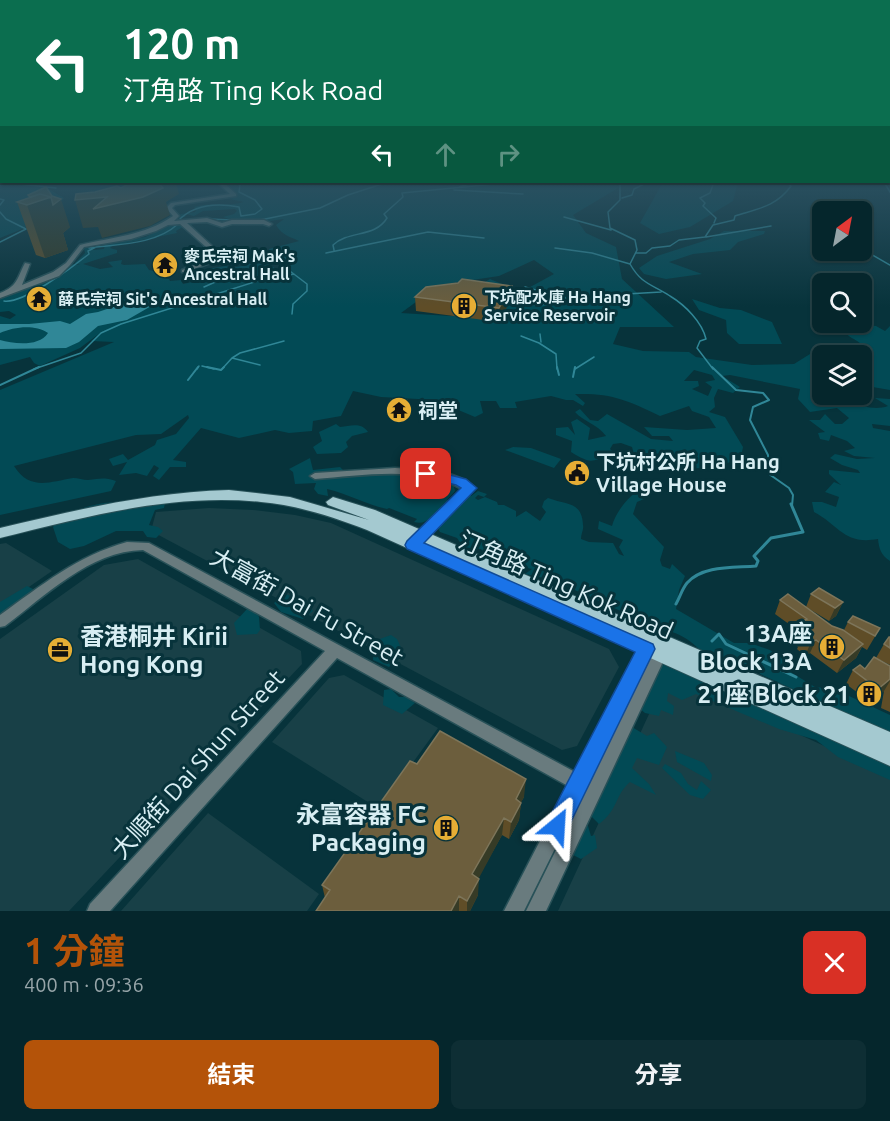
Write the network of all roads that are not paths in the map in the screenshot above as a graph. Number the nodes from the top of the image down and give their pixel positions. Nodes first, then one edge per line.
1 (187, 222) edge
2 (212, 222) edge
3 (166, 223) joint
4 (183, 223) junction
5 (269, 224) dead end
6 (191, 231) junction
7 (211, 238) dead end
8 (27, 264) dead end
9 (184, 271) dead end
10 (9, 293) junction
11 (0, 296) edge
12 (315, 476) dead end
13 (0, 525) edge
14 (0, 533) edge
15 (417, 541) junction
16 (0, 622) edge
17 (655, 646) junction
18 (335, 650) junction
19 (890, 742) edge
20 (890, 756) edge
21 (586, 787) junction
22 (97, 911) edge
23 (514, 911) edge
24 (536, 911) edge

1 - 4 street
2 - 5 street
3 - 4 street
3 - 10 street
4 - 6 street
6 - 7 street
6 - 9 street
8 - 10 street
10 - 11 street
12 - 15 street
13 - 15 main road, 汀角路 Ting Kok Road
14 - 15 main road, 汀角路 Ting Kok Road
15 - 17 main road, 汀角路 Ting Kok Road
16 - 18 street, 大富街 Dai Fu Street
17 - 19 main road, 汀角路 Ting Kok Road
17 - 20 main road, 汀角路 Ting Kok Road
17 - 21 street
18 - 21 street, 大富街 Dai Fu Street
18 - 22 street, 大順街 Dai Shun Street
21 - 23 street
21 - 24 street

